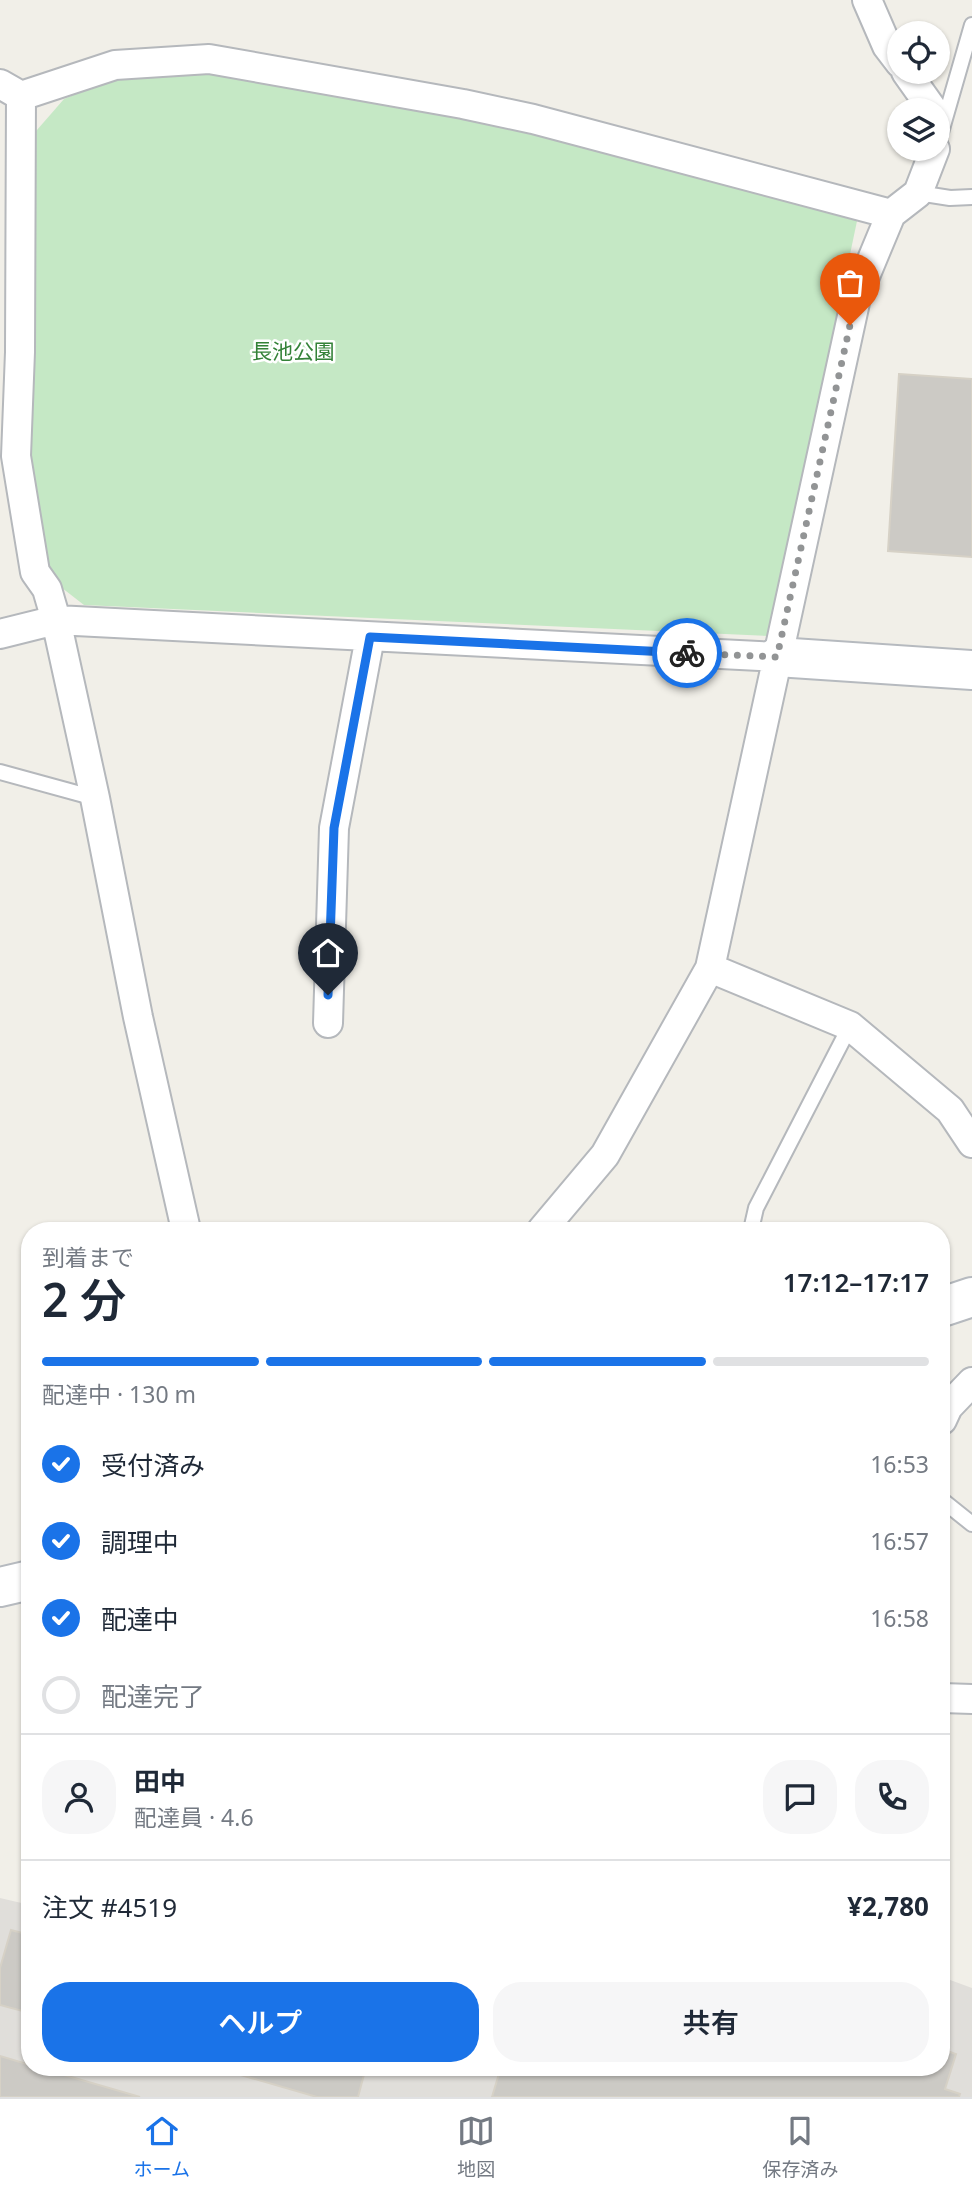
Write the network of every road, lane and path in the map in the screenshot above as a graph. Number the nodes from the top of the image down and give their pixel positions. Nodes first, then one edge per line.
1 (867, 0) edge
2 (972, 25) edge
3 (887, 46) edge
4 (11, 90) edge
5 (948, 98) edge
6 (928, 161) edge
7 (918, 193) junction
8 (972, 197) edge
9 (891, 214) junction
10 (56, 620) junction
11 (0, 634) edge
12 (370, 637) junction
13 (777, 657) junction
14 (972, 670) edge
15 (0, 772) edge
16 (95, 798) junction
17 (709, 968) junction
18 (328, 1023) dead end
19 (850, 1026) junction
20 (972, 1143) edge
21 (184, 1222) edge
22 (549, 1222) edge
23 (753, 1222) edge
24 (972, 1297) edge
25 (950, 1304) edge
26 (972, 1382) edge
27 (950, 1405) edge
28 (950, 1506) edge
29 (972, 1524) edge
30 (21, 1582) edge
31 (0, 1587) edge
32 (950, 1698) edge
33 (972, 1699) edge

1 - 3 street
2 - 5 lane
4 - 9 street
4 - 10 street
6 - 7 street
7 - 8 lane
7 - 9 street
9 - 13 street
10 - 11 street
10 - 12 street
10 - 16 street
12 - 13 street
12 - 18 street
13 - 14 street
13 - 17 street
15 - 16 lane
16 - 21 street
17 - 19 street
17 - 22 street
19 - 20 street
19 - 23 lane
24 - 25 street
26 - 27 street
28 - 29 lane
30 - 31 street
32 - 33 street

